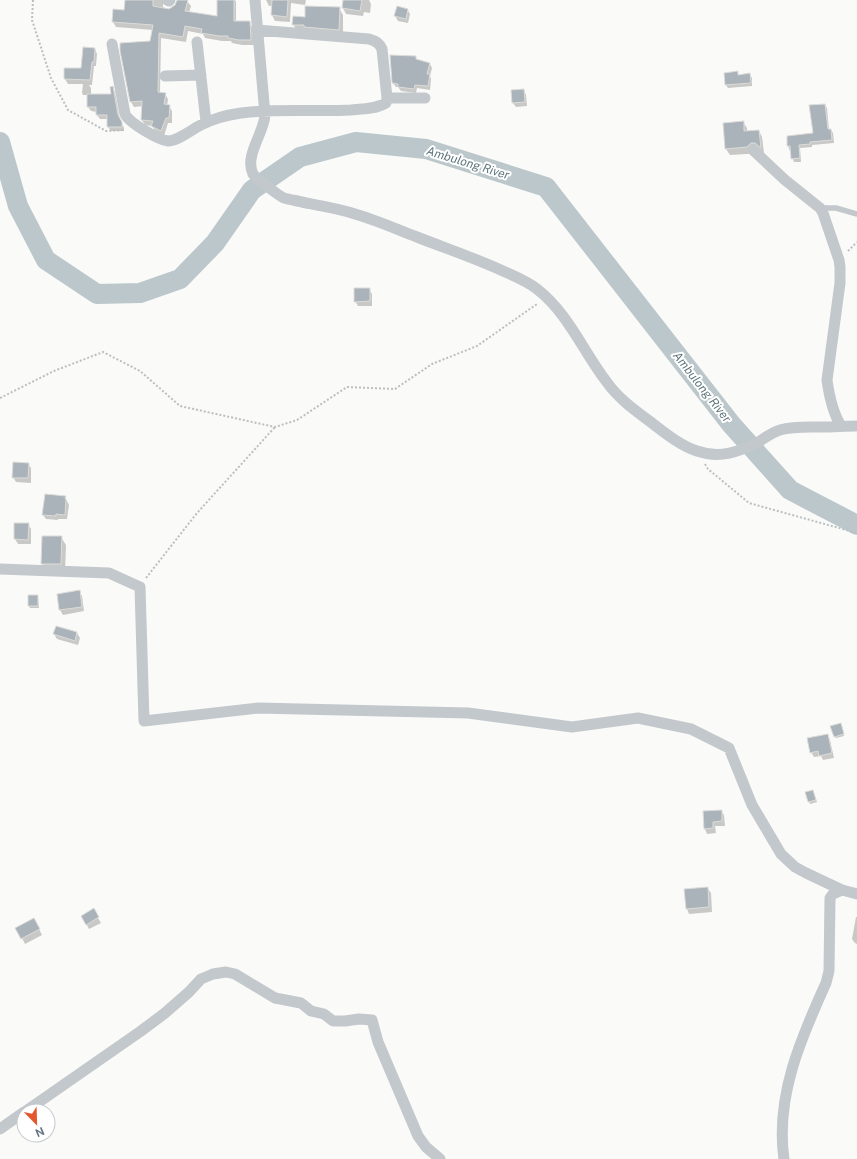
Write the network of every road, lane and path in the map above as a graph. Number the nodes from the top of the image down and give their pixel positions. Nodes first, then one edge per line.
1 (33, 0) edge
2 (167, 0) edge
3 (170, 0) edge
4 (255, 0) edge
5 (257, 30) junction
6 (197, 42) dead end
7 (112, 44) dead end
8 (201, 75) junction
9 (165, 76) dead end
10 (387, 98) junction
11 (425, 98) dead end
12 (265, 110) junction
13 (206, 122) junction
14 (143, 129) junction
15 (753, 150) dead end
16 (820, 208) junction
17 (857, 214) edge
18 (546, 297) junction
19 (0, 398) edge
20 (841, 426) junction
21 (857, 426) edge
22 (275, 427) junction
23 (695, 450) junction
24 (857, 533) edge
25 (0, 569) edge
26 (140, 587) junction
27 (842, 890) junction
28 (857, 894) edge
29 (38, 1103) edge
30 (16, 1118) edge
31 (0, 1129) edge
32 (440, 1159) edge
33 (784, 1159) edge

1 - 14 path
2 - 3 street
4 - 5 street
5 - 10 street
5 - 12 street
6 - 8 street
7 - 14 street
8 - 9 street
8 - 13 street
10 - 11 street
10 - 12 street
12 - 13 street
12 - 18 street
13 - 14 street
15 - 16 street
16 - 17 lane
16 - 20 street
18 - 22 path
18 - 23 street
19 - 22 path
20 - 21 street
20 - 23 street
22 - 26 path
23 - 24 path
25 - 26 street
26 - 27 street
27 - 28 street
27 - 33 street
29 - 32 street
30 - 31 street

